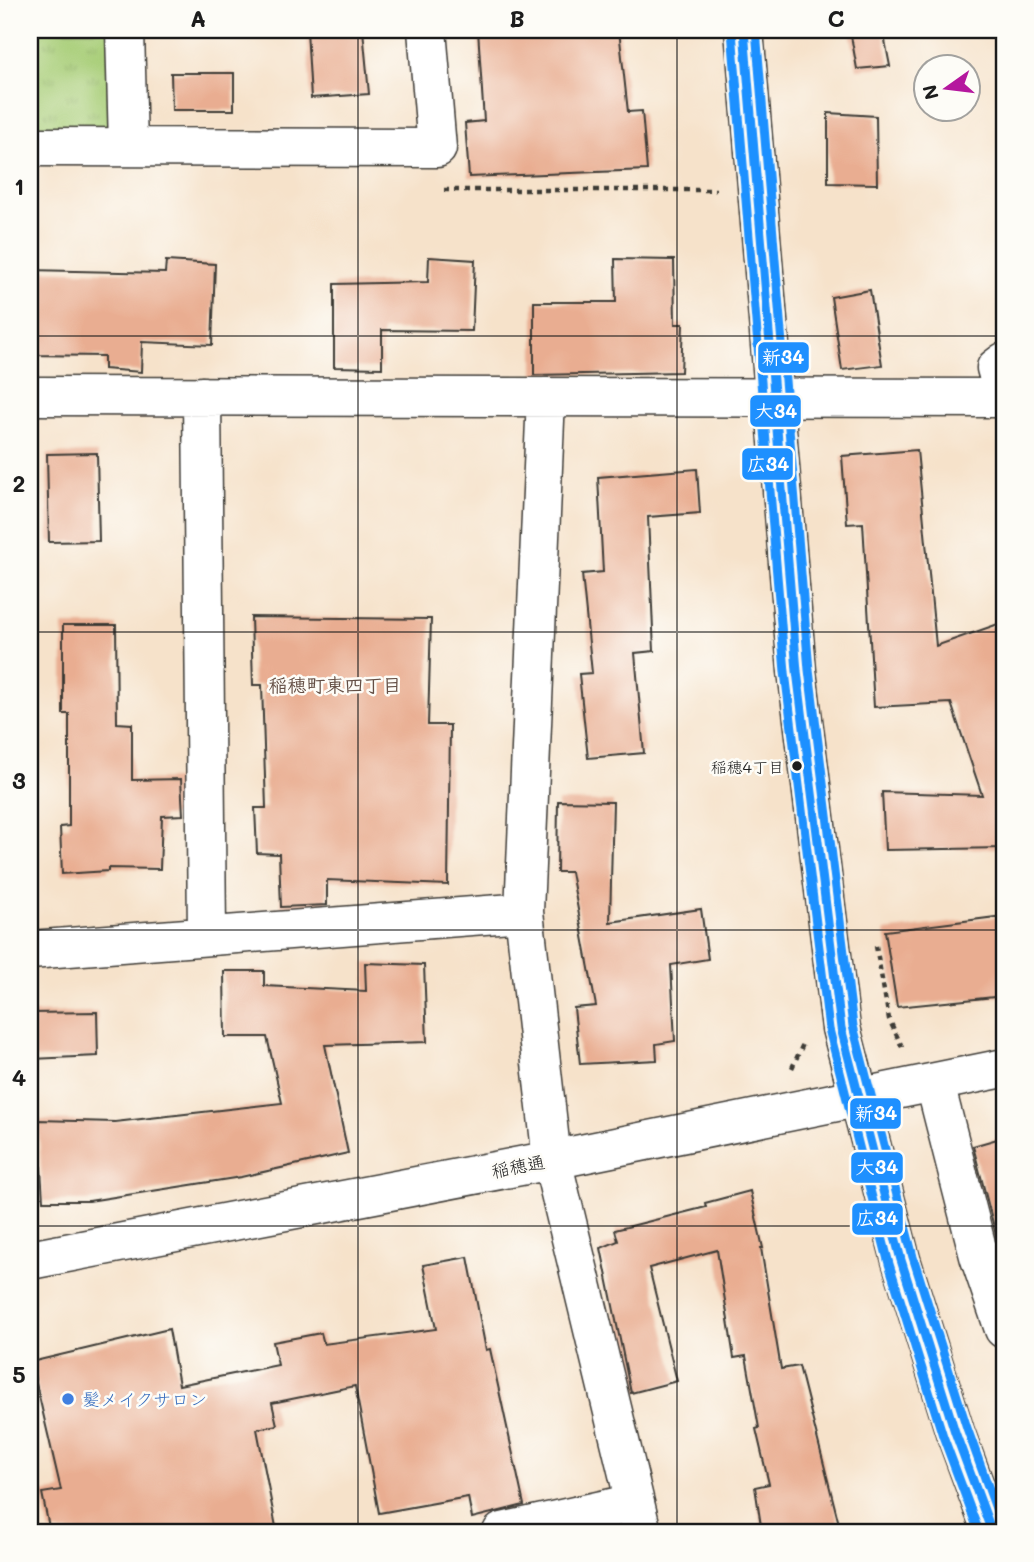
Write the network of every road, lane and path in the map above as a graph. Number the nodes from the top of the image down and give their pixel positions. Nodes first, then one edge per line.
1 (125, 30) edge
2 (427, 30) edge
3 (744, 30) edge
4 (30, 147) edge
5 (128, 147) junction
6 (1004, 362) edge
7 (30, 396) edge
8 (202, 396) junction
9 (546, 397) junction
10 (774, 398) junction
11 (1004, 398) edge
12 (524, 912) junction
13 (207, 935) junction
14 (30, 950) edge
15 (1004, 1068) edge
16 (935, 1084) junction
17 (857, 1097) junction
18 (552, 1160) junction
19 (30, 1260) edge
20 (1004, 1328) edge
21 (638, 1518) edge
22 (502, 1532) edge
23 (992, 1532) edge

1 - 5 street
2 - 5 street
3 - 10 street
4 - 5 street
6 - 11 street
7 - 8 street
8 - 9 street
8 - 13 street
9 - 10 street
9 - 12 street
10 - 11 street
10 - 17 street
12 - 13 street
12 - 18 street
13 - 14 street
15 - 16 street, 稲穂通
16 - 17 street, 稲穂通
16 - 20 street
17 - 18 street, 稲穂通
17 - 23 street
18 - 19 street, 稲穂通
18 - 21 street
21 - 22 street

